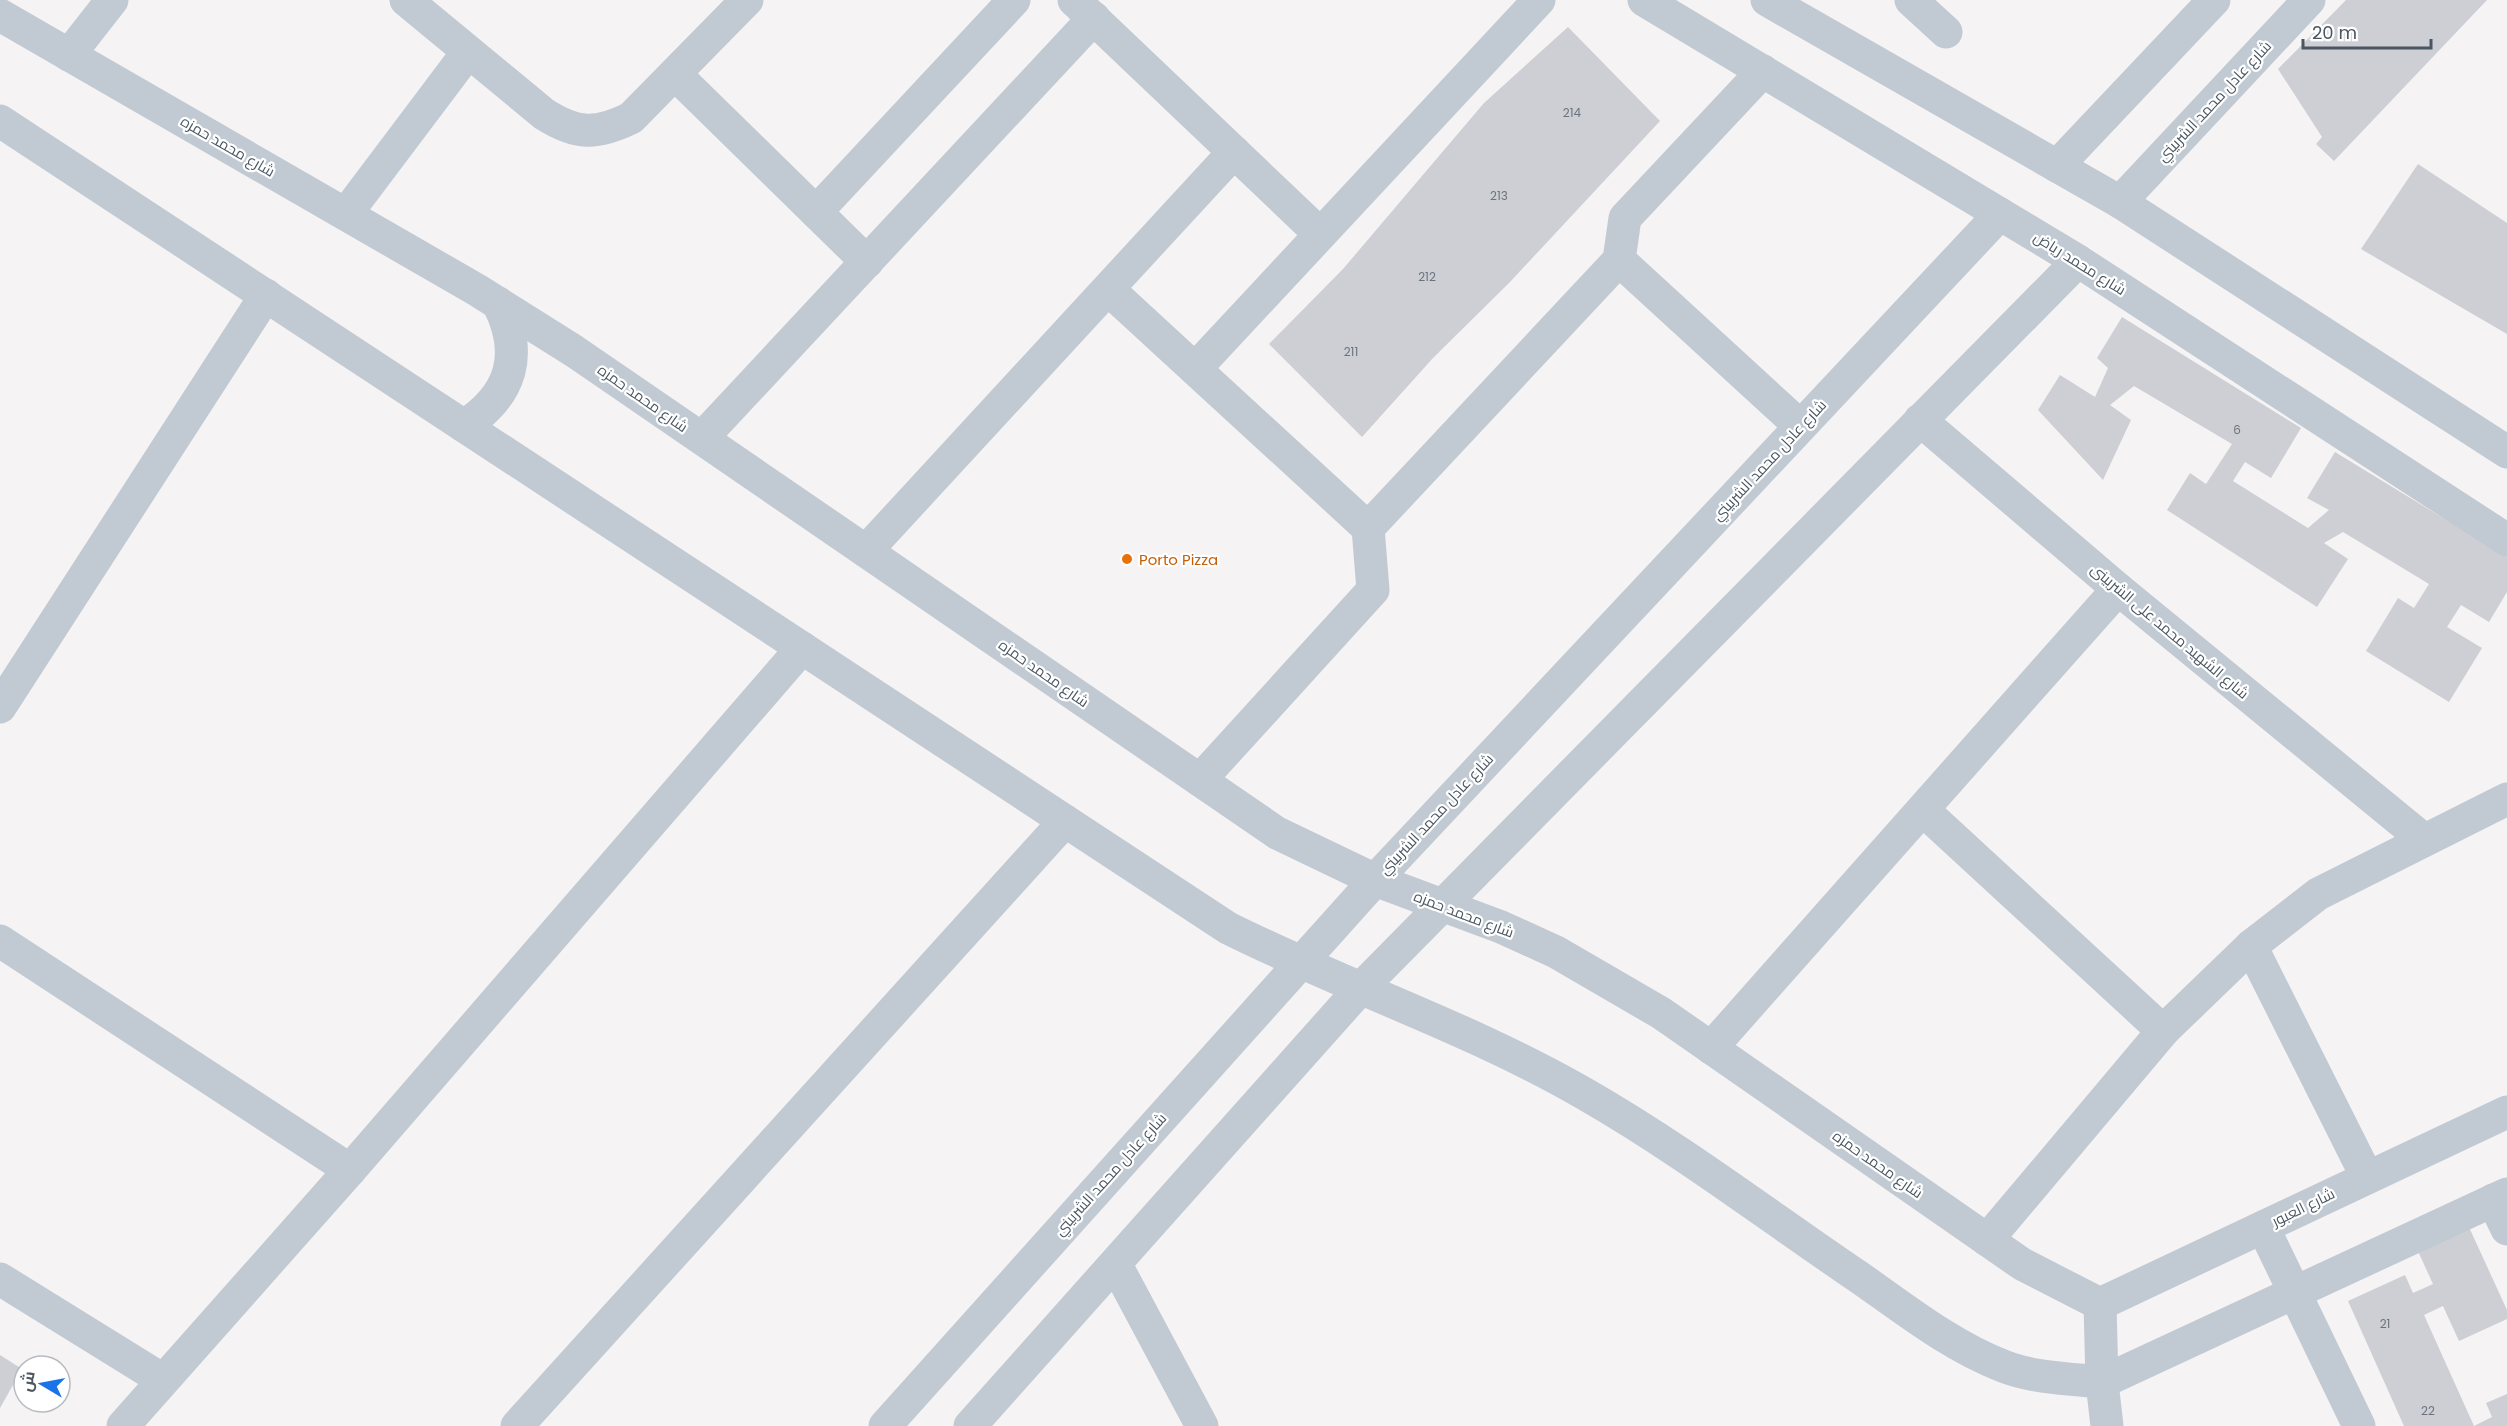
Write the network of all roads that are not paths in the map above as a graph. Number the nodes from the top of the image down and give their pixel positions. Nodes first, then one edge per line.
1 (112, 0) edge
2 (406, 0) edge
3 (747, 0) edge
4 (1014, 0) edge
5 (1539, 0) edge
6 (1644, 0) edge
7 (1767, 0) edge
8 (1911, 0) edge
9 (2309, 0) edge
10 (2210, 1) edge
11 (1084, 9) edge
12 (0, 15) edge
13 (1947, 32) dead end
14 (468, 52) junction
15 (69, 55) junction
16 (1763, 72) junction
17 (675, 74) junction
18 (3, 129) edge
19 (1234, 152) junction
20 (2057, 166) junction
21 (2120, 202) junction
22 (816, 212) junction
23 (346, 214) junction
24 (2000, 214) junction
25 (1320, 234) junction
26 (1619, 260) junction
27 (2078, 261) junction
28 (867, 262) junction
29 (1109, 290) junction
30 (266, 295) junction
31 (498, 303) junction
32 (1195, 369) junction
33 (1920, 420) junction
34 (464, 426) junction
35 (1800, 426) junction
36 (702, 438) junction
37 (2507, 452) edge
38 (1368, 528) junction
39 (2507, 540) edge
40 (866, 551) junction
41 (2118, 589) junction
42 (802, 648) junction
43 (0, 707) edge
44 (1200, 780) junction
45 (2507, 799) edge
46 (1923, 810) junction
47 (1065, 820) junction
48 (2423, 839) junction
49 (1375, 880) junction
50 (1444, 905) junction
51 (0, 941) edge
52 (2251, 946) junction
53 (1299, 963) junction
54 (1359, 990) junction
55 (2163, 1031) junction
56 (1711, 1048) junction
57 (2507, 1112) edge
58 (350, 1170) junction
59 (2367, 1177) junction
60 (2502, 1208) edge
61 (2263, 1227) junction
62 (1987, 1240) junction
63 (1116, 1265) junction
64 (0, 1279) edge
65 (2295, 1293) junction
66 (2100, 1304) junction
67 (163, 1380) junction
68 (2102, 1382) junction
69 (123, 1426) edge
70 (517, 1426) edge
71 (885, 1426) edge
72 (970, 1426) edge
73 (1202, 1426) edge
74 (2107, 1426) edge
75 (2359, 1426) edge

1 - 15 street
2 - 14 street
3 - 17 street
4 - 22 street
5 - 25 street
6 - 16 street, شارع محمد رياض
7 - 20 street
8 - 13 street
9 - 21 street, شارع عادل محمد الشربيني
10 - 20 street
11 - 19 street
11 - 28 street
12 - 15 street, شارع محمد حمزه
14 - 17 street
14 - 23 street
15 - 23 street, شارع محمد حمزه
16 - 24 street, شارع محمد رياض
16 - 26 street
17 - 22 street
18 - 30 street
19 - 25 street
19 - 29 street
20 - 21 street
21 - 37 street
22 - 28 street
23 - 31 street, شارع محمد حمزه
24 - 27 street, شارع محمد رياض
24 - 35 street, شارع عادل محمد الشربيني
25 - 32 street
26 - 35 street
26 - 38 street
27 - 33 street
27 - 39 street, شارع محمد رياض
28 - 36 street
29 - 32 street
29 - 40 street
30 - 34 street
30 - 43 street
31 - 34 street
31 - 36 street, شارع محمد حمزه
32 - 38 street
33 - 41 street, شارع الشهيد محمد على الشربينى
33 - 50 street
34 - 42 street
35 - 49 street, شارع عادل محمد الشربيني
36 - 40 street, شارع محمد حمزه
38 - 44 street
40 - 44 street, شارع محمد حمزه
41 - 46 street
41 - 48 street, شارع الشهيد محمد على الشربينى
42 - 47 street
42 - 58 street
44 - 49 street, شارع محمد حمزه
45 - 48 street
46 - 55 street
46 - 56 street
47 - 53 street
47 - 70 street
48 - 52 street
49 - 50 street, شارع محمد حمزه
49 - 53 street, شارع عادل محمد الشربيني
50 - 54 street
50 - 56 street, شارع محمد حمزه
51 - 58 street
52 - 55 street
52 - 59 street
53 - 54 street
53 - 71 street, شارع عادل محمد الشربيني
54 - 63 street
54 - 68 street
55 - 62 street
56 - 62 street, شارع محمد حمزه
57 - 59 street, شارع العبور
58 - 67 street
59 - 61 street, شارع العبور
60 - 65 street
61 - 65 street
61 - 66 street, شارع العبور
62 - 66 street, شارع محمد حمزه
63 - 72 street
63 - 73 street
64 - 67 street
65 - 68 street
65 - 75 street
66 - 68 street
67 - 69 street
68 - 74 street

